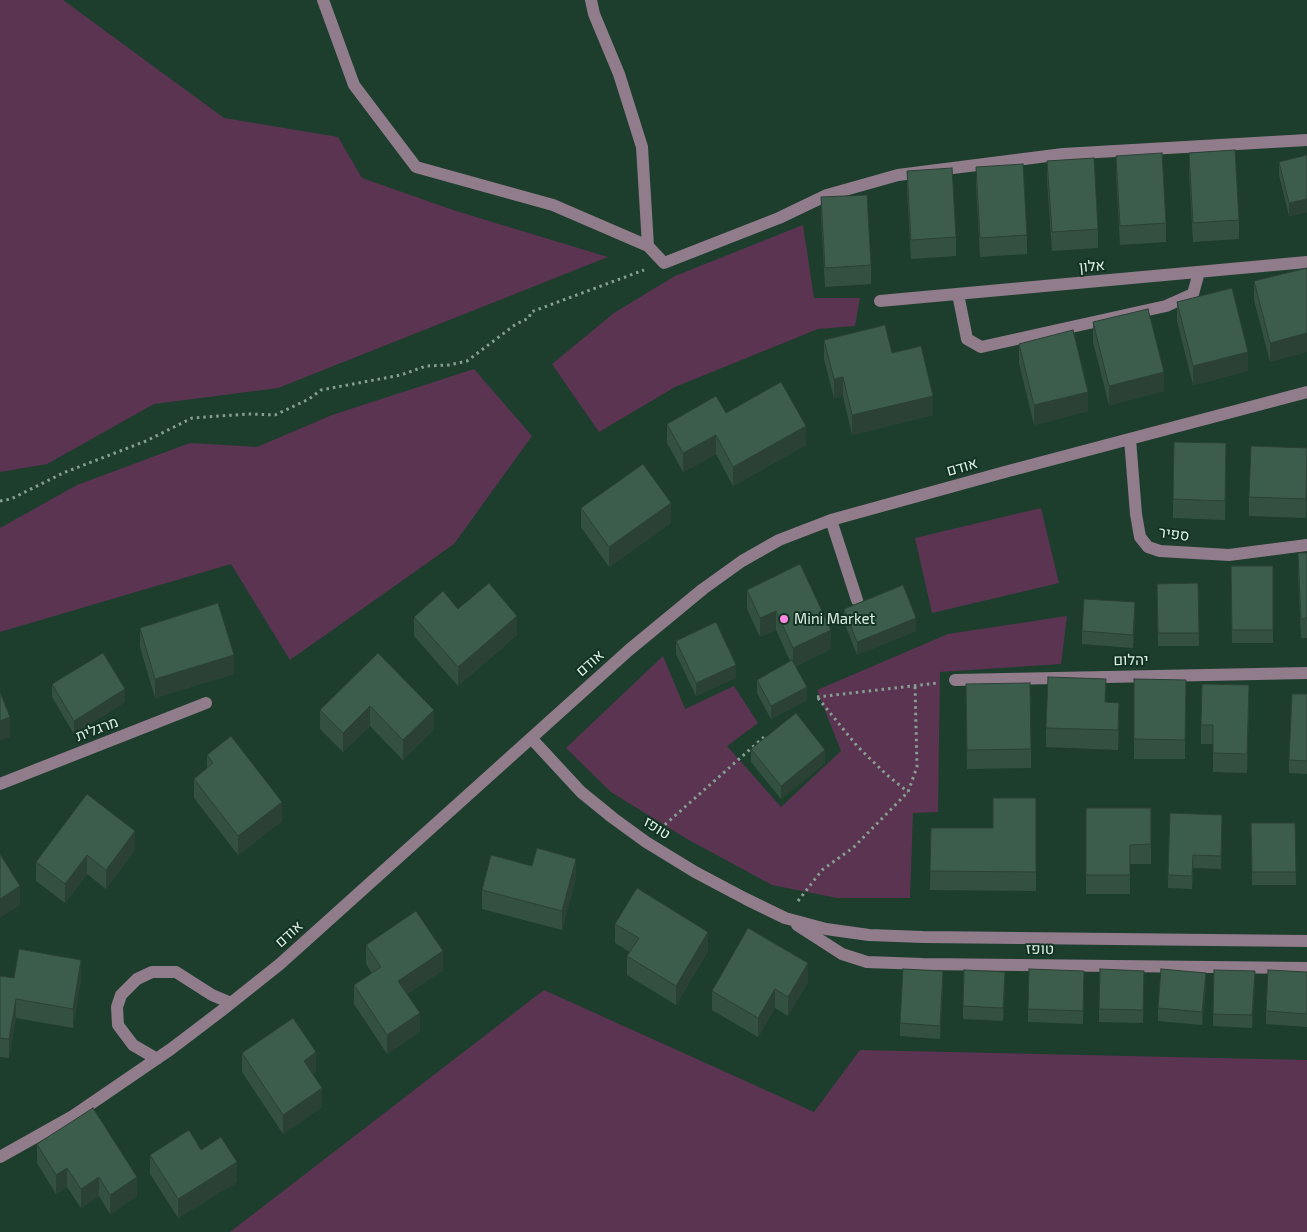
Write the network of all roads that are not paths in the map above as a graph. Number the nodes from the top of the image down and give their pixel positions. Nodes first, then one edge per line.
1 (324, 0) edge
2 (591, 0) edge
3 (1307, 140) edge
4 (648, 246) junction
5 (1307, 262) edge
6 (1199, 272) junction
7 (958, 294) junction
8 (880, 301) dead end
9 (1307, 392) edge
10 (1130, 439) junction
11 (832, 520) junction
12 (1307, 545) edge
13 (857, 600) dead end
14 (1307, 673) edge
15 (955, 680) road end
16 (206, 703) dead end
17 (531, 738) junction
18 (0, 784) edge
19 (785, 918) junction
20 (1307, 941) edge
21 (1307, 968) edge
22 (231, 1003) junction
23 (157, 1059) junction
24 (0, 1157) edge

1 - 4 street
2 - 4 street
3 - 4 street
5 - 6 street, אלון
6 - 7 street, אלון
6 - 7 street
7 - 8 street, אלון
9 - 10 street, אודם
10 - 11 street, אודם
10 - 12 street, ספיר
11 - 13 street
11 - 17 street, אודם
14 - 15 street, יהלום
16 - 18 street, מרגלית
17 - 19 street, טופז
17 - 22 street, אודם
19 - 20 street, טופז
19 - 21 street, טופז
22 - 23 street, אודם
22 - 23 street
23 - 24 street, אודם

